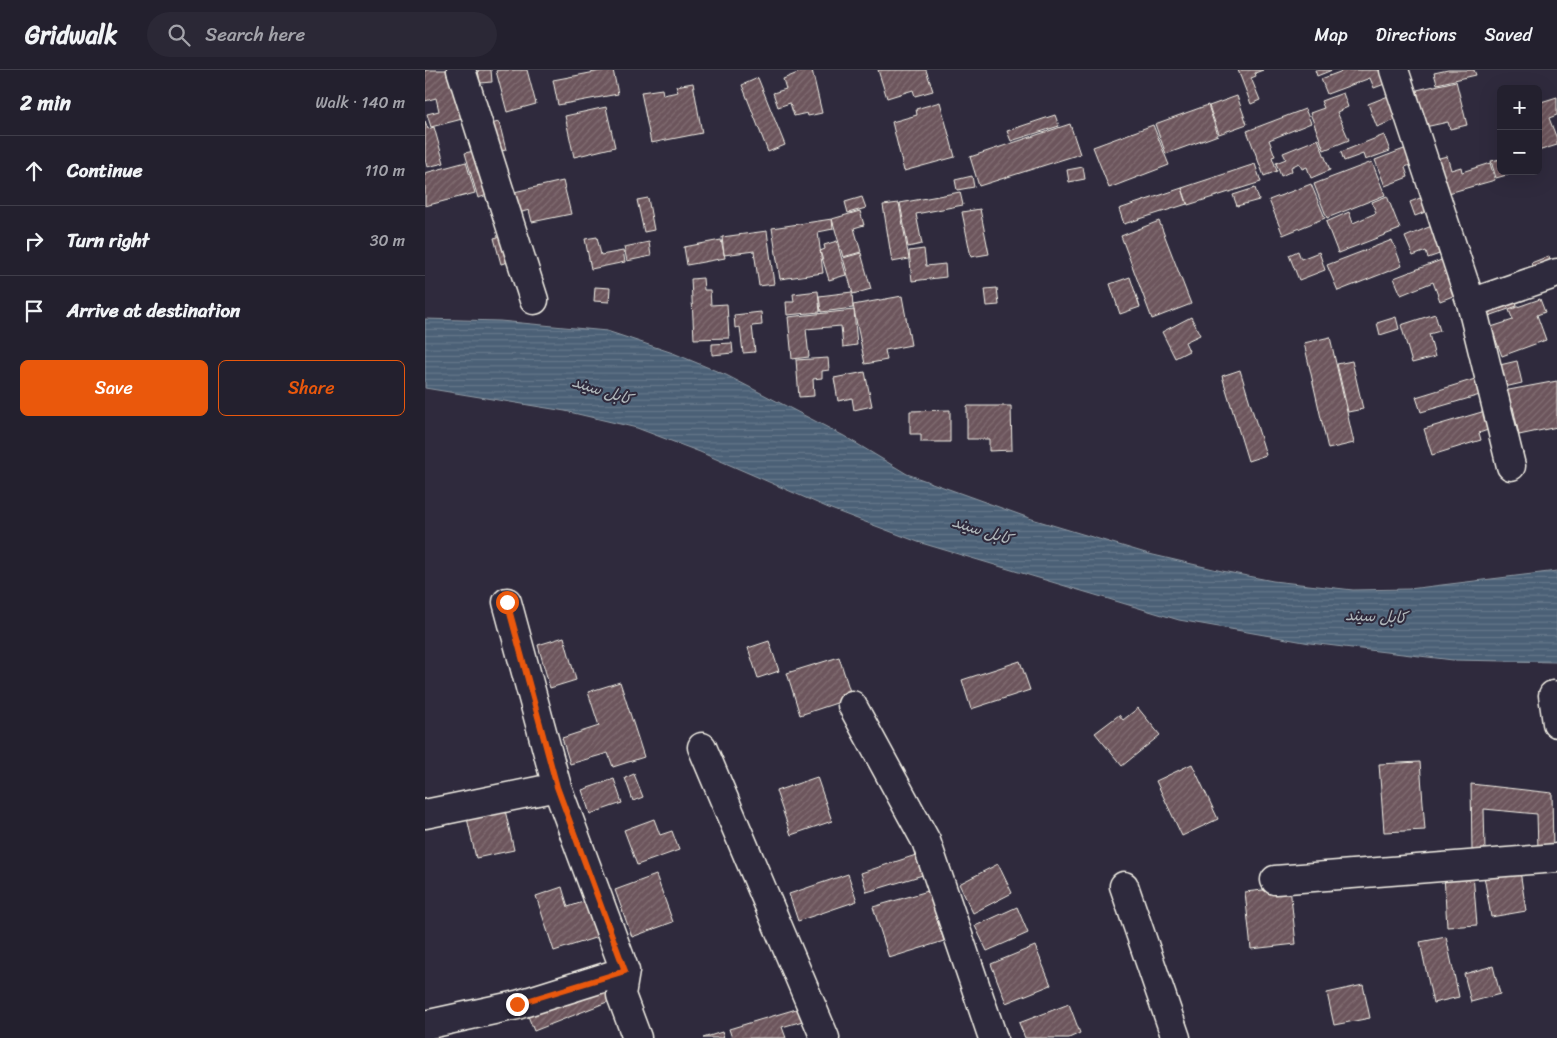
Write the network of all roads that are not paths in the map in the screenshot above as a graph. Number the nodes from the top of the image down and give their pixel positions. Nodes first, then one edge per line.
1 (461, 70) edge
2 (1394, 70) edge
3 (1557, 274) edge
4 (534, 300) dead end
5 (1471, 303) junction
6 (1511, 466) dead end
7 (507, 602) dead end
8 (1553, 695) dead end
9 (853, 705) dead end
10 (1557, 723) edge
11 (702, 747) dead end
12 (557, 787) junction
13 (425, 814) edge
14 (1557, 858) edge
15 (1275, 880) dead end
16 (1124, 886) dead end
17 (625, 971) junction
18 (425, 1025) edge
19 (637, 1038) edge
20 (825, 1038) edge
21 (993, 1038) edge
22 (1176, 1038) edge

1 - 4 street
2 - 5 street
3 - 5 street
5 - 6 street
7 - 12 street
8 - 10 street
9 - 21 street
11 - 20 street
12 - 13 street
12 - 17 street
14 - 15 street
16 - 22 street
17 - 18 street
17 - 19 street

